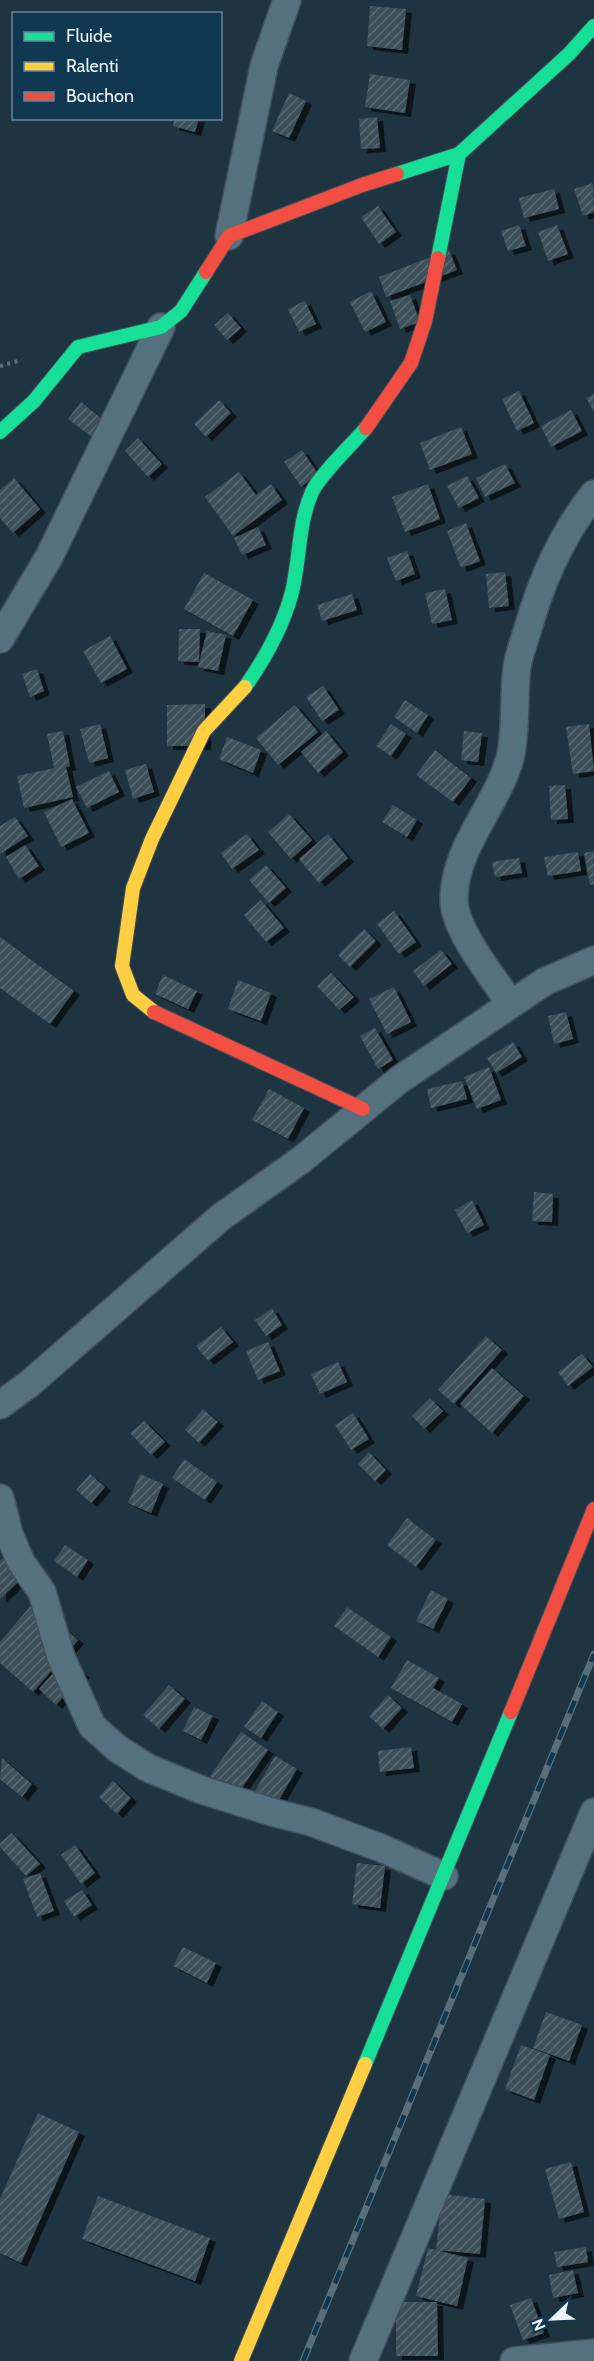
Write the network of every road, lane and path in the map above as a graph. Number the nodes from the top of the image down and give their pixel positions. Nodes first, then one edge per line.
1 (287, 0) edge
2 (594, 26) edge
3 (459, 154) junction
4 (229, 236) junction
5 (161, 327) junction
6 (0, 432) edge
7 (594, 494) edge
8 (0, 639) edge
9 (594, 960) edge
10 (511, 1004) junction
11 (363, 1109) junction
12 (0, 1405) edge
13 (0, 1416) edge
14 (0, 1428) edge
15 (0, 1498) edge
16 (594, 1509) edge
17 (8, 1543) edge
18 (594, 1812) edge
19 (444, 1876) junction
20 (594, 2353) edge
21 (241, 2361) edge
22 (363, 2361) edge
23 (514, 2361) edge

1 - 4 street
2 - 3 street
3 - 4 street
3 - 11 street
4 - 5 street
5 - 6 street
5 - 8 street
7 - 10 street
9 - 10 street
10 - 11 street
11 - 12 street
13 - 14 street
15 - 17 street
16 - 19 street
17 - 19 street
18 - 22 street
19 - 21 street
20 - 23 street

